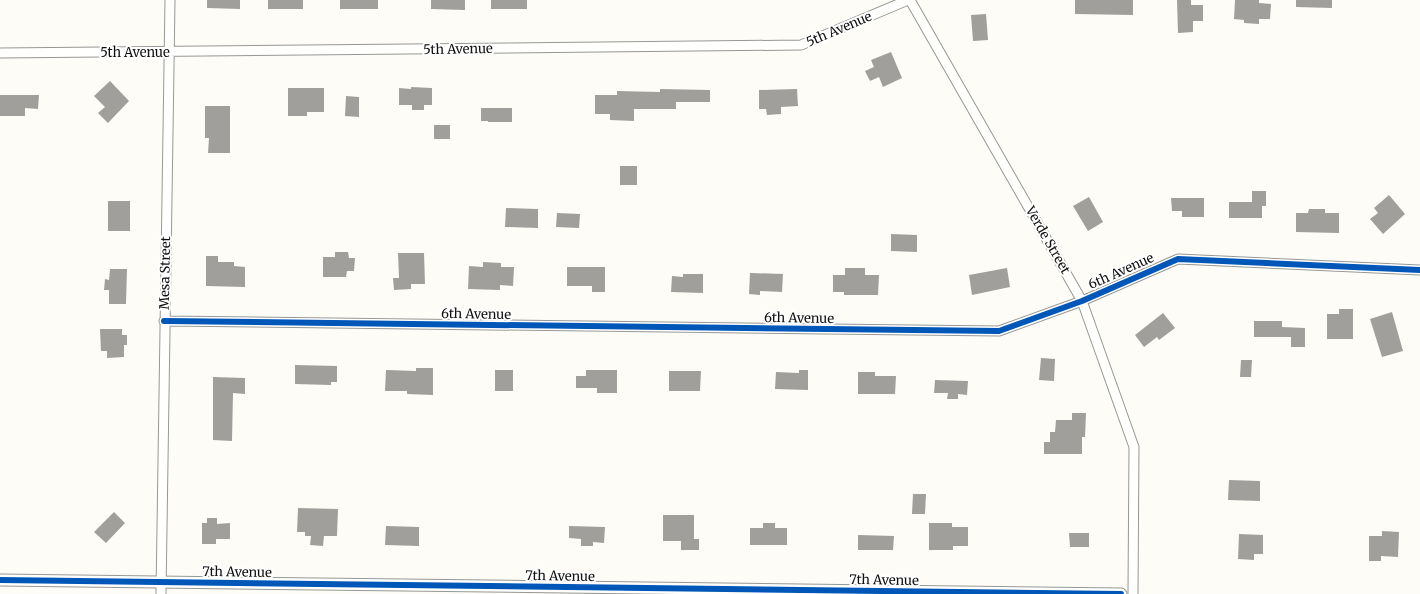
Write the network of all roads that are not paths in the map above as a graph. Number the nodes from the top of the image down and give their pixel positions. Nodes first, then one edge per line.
1 (170, 0) edge
2 (909, 0) edge
3 (169, 52) junction
4 (0, 53) edge
5 (1420, 270) edge
6 (1082, 301) junction
7 (164, 321) junction
8 (0, 580) edge
9 (161, 582) junction
10 (161, 594) edge
11 (1121, 594) edge
12 (1133, 594) edge

1 - 3 street, Mesa Street
2 - 3 street, 5th Avenue
2 - 6 street, Verde Street
3 - 4 street, 5th Avenue
3 - 7 street, Mesa Street
5 - 6 street, 6th Avenue
6 - 7 street, 6th Avenue
6 - 12 street, Verde Street
7 - 9 street, Mesa Street
8 - 9 street, 7th Avenue
9 - 10 street, Mesa Street
9 - 11 street, 7th Avenue

